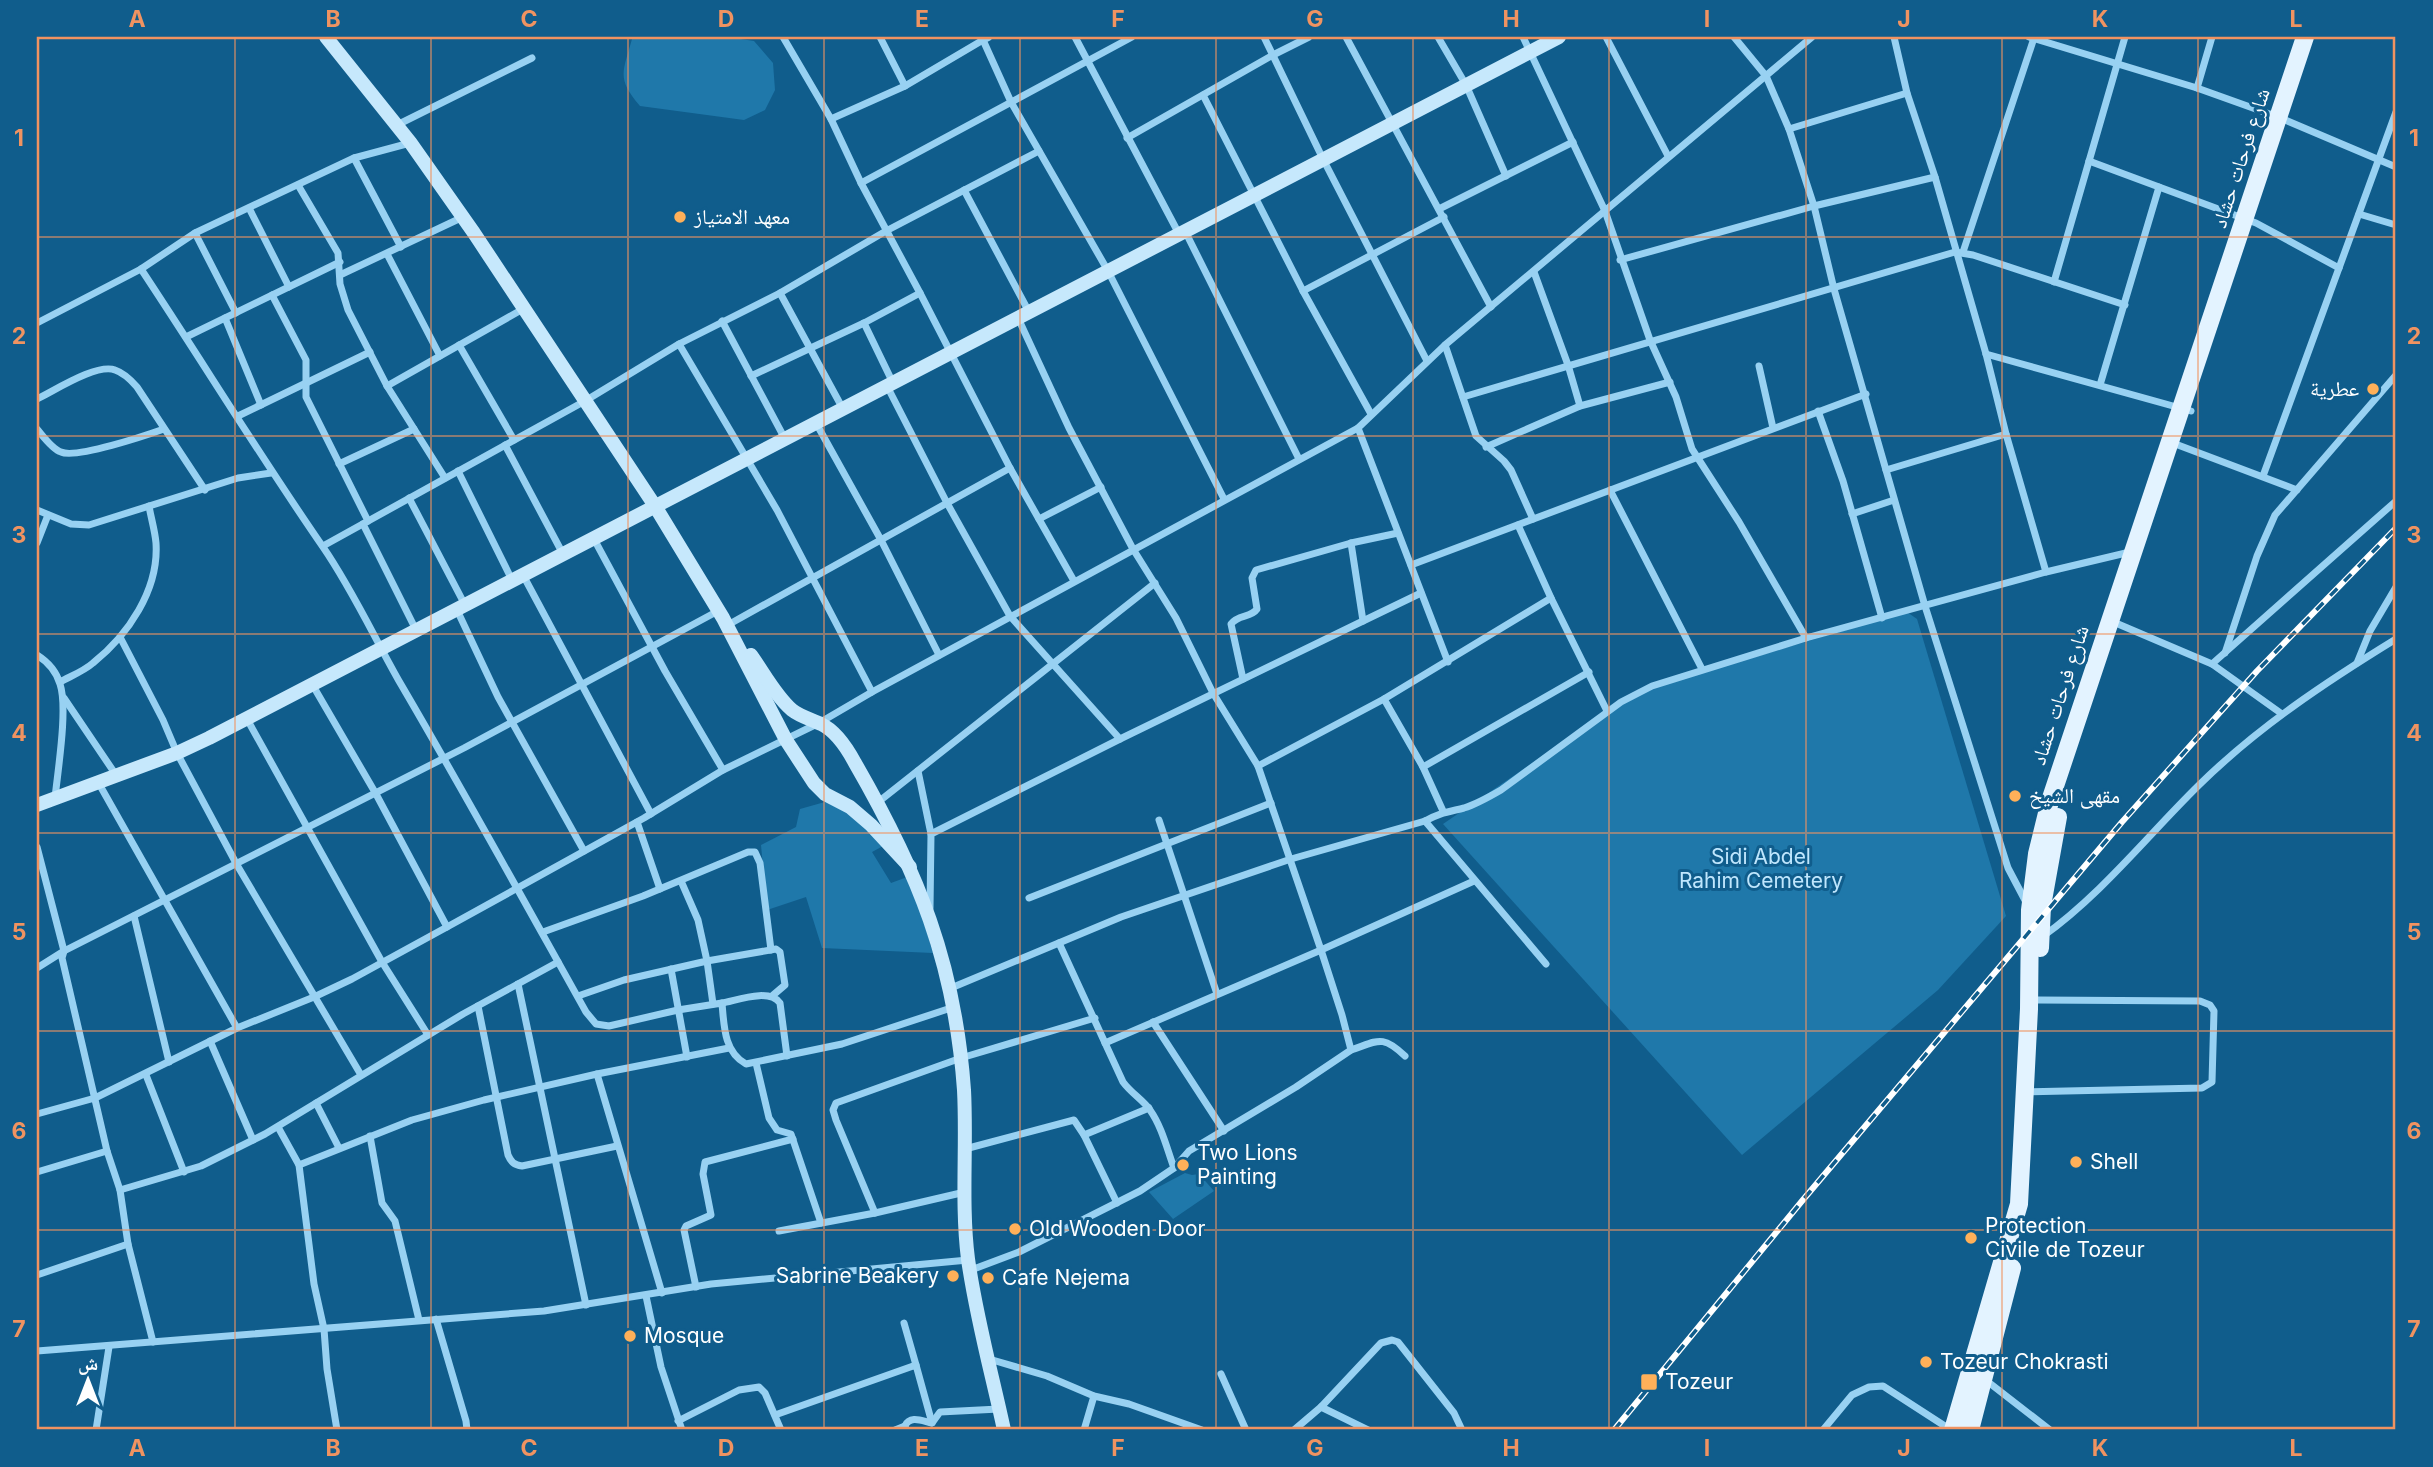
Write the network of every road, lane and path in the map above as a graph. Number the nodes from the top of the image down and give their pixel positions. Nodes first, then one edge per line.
1 (326, 37) edge
2 (783, 37) edge
3 (880, 37) edge
4 (1075, 37) edge
5 (1132, 37) edge
6 (1264, 37) edge
7 (1309, 37) edge
8 (1346, 37) edge
9 (1438, 37) edge
10 (1523, 37) edge
11 (1559, 37) edge
12 (1606, 37) edge
13 (1734, 37) edge
14 (1812, 37) edge
15 (1894, 37) edge
16 (2031, 37) edge
17 (2125, 37) edge
18 (2212, 37) edge
19 (2305, 37) edge
20 (2318, 37) edge
21 (985, 38) edge
22 (1530, 51) junction
23 (1273, 55) junction
24 (532, 58) dead end
25 (1088, 61) junction
26 (2117, 62) junction
27 (1766, 76) junction
28 (1466, 85) junction
29 (905, 86) junction
30 (2197, 88) junction
31 (1907, 93) junction
32 (1203, 95) junction
33 (1011, 102) junction
34 (2396, 112) edge
35 (831, 119) junction
36 (2283, 119) junction
37 (1394, 122) junction
38 (396, 125) junction
39 (1789, 129) junction
40 (1127, 138) junction
41 (410, 142) junction
42 (1573, 142) junction
43 (1039, 151) junction
44 (1668, 156) junction
45 (354, 158) junction
46 (1323, 159) junction
47 (2089, 160) junction
48 (2381, 160) junction
49 (2396, 167) edge
50 (1506, 176) junction
51 (1935, 177) junction
52 (861, 183) junction
53 (298, 185) junction
54 (2159, 187) junction
55 (964, 190) junction
56 (1254, 195) junction
57 (1814, 206) junction
58 (249, 208) junction
59 (1605, 211) junction
60 (1441, 213) junction
61 (2359, 214) junction
62 (463, 217) junction
63 (2251, 221) junction
64 (2396, 225) edge
65 (886, 231) junction
66 (1182, 232) junction
67 (195, 233) junction
68 (401, 247) junction
69 (1959, 252) junction
70 (387, 254) junction
71 (1371, 255) junction
72 (1620, 260) junction
73 (340, 262) junction
74 (2339, 268) junction
75 (141, 269) junction
76 (1108, 271) junction
77 (1534, 272) junction
78 (340, 275) junction
79 (2054, 282) junction
80 (289, 287) junction
81 (1834, 289) junction
82 (1303, 290) junction
83 (780, 293) junction
84 (920, 293) junction
85 (272, 295) junction
86 (2125, 305) junction
87 (1491, 307) junction
88 (523, 309) junction
89 (236, 313) junction
90 (1023, 315) junction
91 (225, 318) junction
92 (722, 321) junction
93 (37, 323) edge
94 (864, 323) junction
95 (186, 337) junction
96 (1650, 340) junction
97 (678, 344) junction
98 (459, 345) junction
99 (1445, 345) junction
100 (811, 348) junction
101 (370, 352) junction
102 (951, 352) junction
103 (1986, 354) junction
104 (440, 356) junction
105 (1427, 361) junction
106 (1568, 365) junction
107 (1759, 366) dead end
108 (2396, 375) edge
109 (751, 376) junction
110 (1670, 382) junction
111 (305, 383) junction
112 (890, 384) junction
113 (2100, 385) junction
114 (387, 386) junction
115 (1866, 394) junction
116 (1463, 397) junction
117 (37, 399) edge
118 (585, 401) junction
119 (261, 405) junction
120 (1580, 406) junction
121 (843, 409) junction
122 (2186, 409) junction
123 (1818, 411) junction
124 (1371, 414) junction
125 (238, 416) junction
126 (816, 422) junction
127 (1358, 428) junction
128 (1773, 428) junction
129 (37, 429) edge
130 (164, 429) junction
131 (414, 429) junction
132 (2006, 434) junction
133 (785, 439) junction
134 (514, 440) junction
135 (2175, 444) junction
136 (505, 445) junction
137 (1486, 447) junction
138 (1698, 457) junction
139 (1299, 458) junction
140 (746, 459) junction
141 (339, 464) junction
142 (1010, 468) junction
143 (1886, 470) junction
144 (458, 471) junction
145 (271, 473) junction
146 (2263, 476) junction
147 (445, 478) junction
148 (1101, 487) junction
149 (205, 490) junction
150 (1610, 490) junction
151 (2297, 490) junction
152 (409, 498) junction
153 (1224, 499) junction
154 (1894, 500) junction
155 (2396, 501) edge
156 (947, 503) junction
157 (149, 506) junction
158 (655, 506) junction
159 (37, 510) edge
160 (1852, 514) junction
161 (48, 515) junction
162 (1039, 519) junction
163 (1533, 519) junction
164 (366, 522) junction
165 (1518, 525) junction
166 (1398, 533) junction
167 (593, 538) junction
168 (881, 540) junction
169 (37, 543) edge
170 (1351, 543) junction
171 (323, 546) junction
172 (1133, 549) junction
173 (2136, 552) junction
174 (563, 554) junction
175 (1411, 565) junction
176 (2046, 572) junction
177 (518, 577) junction
178 (813, 578) junction
179 (1074, 581) junction
180 (1155, 583) junction
181 (2396, 587) edge
182 (1421, 593) junction
183 (1551, 598) junction
184 (1925, 606) junction
185 (461, 607) junction
186 (1010, 616) junction
187 (1882, 618) junction
188 (724, 620) junction
189 (1363, 621) junction
190 (2113, 622) junction
191 (416, 630) junction
192 (120, 637) junction
193 (1806, 638) junction
194 (2396, 639) edge
195 (381, 648) junction
196 (652, 648) junction
197 (2225, 653) junction
198 (37, 655) edge
199 (939, 655) junction
200 (1448, 662) junction
201 (1054, 663) junction
202 (2212, 664) junction
203 (2356, 664) junction
204 (1702, 669) junction
205 (1589, 672) junction
206 (1243, 679) junction
207 (60, 682) junction
208 (312, 684) junction
209 (583, 684) junction
210 (872, 692) junction
211 (1213, 694) junction
212 (63, 697) junction
213 (1384, 699) junction
214 (1607, 711) junction
215 (2282, 714) junction
216 (246, 718) junction
217 (512, 723) junction
218 (819, 723) junction
219 (1120, 739) junction
220 (786, 740) junction
221 (177, 753) junction
222 (443, 758) junction
223 (1258, 766) junction
224 (1423, 767) junction
225 (723, 770) junction
226 (918, 771) junction
227 (116, 775) junction
228 (97, 781) junction
229 (376, 794) junction
230 (55, 798) junction
231 (874, 799) junction
232 (1271, 803) junction
233 (37, 805) edge
234 (850, 807) junction
235 (1443, 811) junction
236 (651, 814) junction
237 (1158, 820) dead end
238 (1425, 821) junction
239 (637, 822) junction
240 (307, 830) junction
241 (931, 834) junction
242 (1166, 844) junction
243 (37, 847) edge
244 (584, 851) junction
245 (1291, 859) junction
246 (237, 864) junction
247 (911, 867) junction
248 (681, 881) junction
249 (1474, 881) junction
250 (518, 887) junction
251 (660, 889) junction
252 (1184, 896) junction
253 (1029, 898) dead end
254 (166, 900) junction
255 (2036, 908) junction
256 (929, 915) junction
257 (134, 916) junction
258 (447, 927) junction
259 (543, 932) junction
260 (2035, 941) junction
261 (1059, 943) junction
262 (771, 950) junction
263 (1321, 950) junction
264 (64, 951) junction
265 (707, 961) junction
266 (382, 962) junction
267 (558, 962) junction
268 (1546, 964) dead end
269 (37, 968) edge
270 (671, 969) junction
271 (518, 984) junction
272 (951, 988) junction
273 (1217, 994) junction
274 (578, 996) junction
275 (772, 996) junction
276 (314, 997) junction
277 (2038, 1000) junction
278 (722, 1003) junction
279 (713, 1004) junction
280 (478, 1006) junction
281 (954, 1007) junction
282 (678, 1010) junction
283 (1095, 1018) junction
284 (1153, 1022) junction
285 (237, 1028) junction
286 (428, 1035) junction
287 (210, 1041) junction
288 (1105, 1043) junction
289 (729, 1048) junction
290 (1351, 1050) junction
291 (787, 1056) junction
292 (1405, 1056) dead end
293 (687, 1057) junction
294 (961, 1058) junction
295 (169, 1062) junction
296 (756, 1063) junction
297 (597, 1074) junction
298 (146, 1075) junction
299 (361, 1075) junction
300 (539, 1088) junction
301 (2030, 1092) junction
302 (498, 1097) junction
303 (95, 1098) junction
304 (316, 1103) junction
305 (1149, 1108) junction
306 (37, 1114) edge
307 (278, 1127) junction
308 (1224, 1131) junction
309 (1084, 1135) junction
310 (369, 1136) junction
311 (793, 1139) junction
312 (253, 1140) junction
313 (617, 1146) junction
314 (339, 1148) junction
315 (965, 1149) junction
316 (107, 1151) junction
317 (556, 1159) junction
318 (299, 1165) junction
319 (1174, 1168) junction
320 (37, 1172) edge
321 (184, 1172) junction
322 (120, 1191) junction
323 (965, 1192) junction
324 (1117, 1203) junction
325 (875, 1213) junction
326 (821, 1223) junction
327 (779, 1231) dead end
328 (128, 1244) junction
329 (970, 1265) junction
330 (37, 1275) edge
331 (696, 1287) junction
332 (662, 1293) junction
333 (646, 1296) junction
334 (586, 1305) junction
335 (436, 1319) junction
336 (419, 1320) junction
337 (904, 1323) dead end
338 (324, 1329) junction
339 (153, 1342) junction
340 (108, 1347) junction
341 (37, 1351) edge
342 (988, 1359) junction
343 (916, 1365) junction
344 (1221, 1374) dead end
345 (1977, 1375) junction
346 (1094, 1396) junction
347 (1321, 1407) junction
348 (999, 1409) junction
349 (775, 1415) junction
350 (1175, 1420) junction
351 (678, 1421) junction
352 (932, 1423) junction
353 (906, 1428) edge
354 (96, 1430) edge
355 (337, 1430) edge
356 (467, 1430) edge
357 (681, 1430) edge
358 (781, 1430) edge
359 (895, 1430) edge
360 (1004, 1430) edge
361 (1084, 1430) edge
362 (1172, 1430) edge
363 (1202, 1430) edge
364 (1246, 1430) edge
365 (1294, 1430) edge
366 (1368, 1430) edge
367 (1462, 1430) edge
368 (1823, 1430) edge
369 (1952, 1430) edge
370 (1969, 1430) edge
371 (2050, 1430) edge

1 - 38 street
2 - 35 street
3 - 29 street
4 - 25 street
5 - 25 street
6 - 23 street
7 - 23 street
8 - 37 street
9 - 28 street
10 - 22 street
11 - 22 street
12 - 44 street
13 - 27 street
14 - 27 street
15 - 31 street
16 - 26 street
16 - 69 street
17 - 26 street
18 - 30 street
19 - 36 main road, شارع فرحات حشاد
20 - 36 main road, شارع فرحات حشاد
21 - 29 street
21 - 33 street
22 - 28 street
22 - 42 street
23 - 32 street
23 - 46 street
24 - 38 street
25 - 33 street
25 - 40 street
26 - 30 street
26 - 47 street
27 - 39 street
27 - 44 street
28 - 37 street
28 - 50 street
29 - 35 street
30 - 36 street
31 - 39 street
31 - 51 street
32 - 40 street
32 - 56 street
33 - 43 street
33 - 52 street
34 - 48 street
35 - 52 street
36 - 48 street
36 - 63 main road, شارع فرحات حشاد
37 - 46 street
37 - 60 street
38 - 41 street
39 - 57 street
40 - 66 street
41 - 45 street
41 - 62 street
42 - 50 street
42 - 59 street
43 - 55 street
43 - 76 street
44 - 59 street
45 - 53 street
45 - 68 street
46 - 56 street
46 - 71 street
47 - 54 street
47 - 79 street
48 - 49 street
48 - 61 street
50 - 60 street
51 - 57 street
51 - 69 street
52 - 65 street
53 - 58 street
53 - 73 street
54 - 63 street
54 - 86 street
55 - 65 street
55 - 90 street
56 - 66 street
56 - 82 street
57 - 72 street
57 - 81 street
58 - 67 street
58 - 80 street
59 - 72 street
59 - 77 street
60 - 71 street
60 - 87 street
61 - 64 street
61 - 74 street
62 - 68 street
62 - 88 street
63 - 74 street
63 - 122 main road, شارع فرحات حشاد
65 - 83 street
65 - 84 street
66 - 76 street
66 - 139 street
67 - 75 street
67 - 89 street
68 - 70 street
69 - 79 street
69 - 81 street
69 - 103 street
70 - 78 street
70 - 104 street
71 - 82 street
71 - 105 street
72 - 96 street
73 - 78 street
73 - 80 street
74 - 146 street
75 - 93 street
75 - 95 street
76 - 90 street
76 - 153 street
77 - 87 street
77 - 106 street
78 - 101 street
79 - 86 street
80 - 85 street
81 - 96 street
81 - 115 street
82 - 124 street
83 - 92 street
83 - 100 street
84 - 94 street
84 - 102 street
85 - 89 street
85 - 111 street
86 - 113 street
87 - 99 street
88 - 98 street
88 - 118 street
89 - 91 street
90 - 102 street
90 - 148 street
91 - 95 street
91 - 119 street
92 - 97 street
92 - 109 street
94 - 100 street
94 - 112 street
95 - 125 street
96 - 106 street
96 - 110 street
97 - 118 street
97 - 140 street
98 - 104 street
98 - 134 street
99 - 105 street
99 - 116 street
100 - 109 street
100 - 121 street
101 - 111 street
101 - 114 street
102 - 112 street
102 - 142 street
103 - 113 street
103 - 132 street
104 - 114 street
105 - 124 street
106 - 116 street
106 - 120 street
107 - 128 street
108 - 151 street
109 - 133 street
110 - 120 street
110 - 138 street
111 - 119 street
111 - 141 street
112 - 121 street
112 - 156 street
113 - 122 street
114 - 131 street
115 - 123 street
115 - 143 street
116 - 137 street
117 - 130 street
118 - 134 street
118 - 158 street
119 - 125 street
120 - 137 street
121 - 126 street
122 - 135 main road, شارع فرحات حشاد
123 - 128 street
123 - 160 street
124 - 127 street
125 - 145 street
126 - 133 street
126 - 168 street
127 - 139 street
127 - 166 street
128 - 138 street
129 - 130 street
130 - 149 street
131 - 141 street
131 - 147 street
132 - 143 street
132 - 176 street
133 - 140 street
134 - 136 street
135 - 146 street
135 - 173 main road, شارع فرحات حشاد
136 - 144 street
136 - 174 street
137 - 163 street
138 - 150 street
138 - 193 street
139 - 153 street
140 - 158 street
140 - 178 street
141 - 164 street
142 - 156 street
142 - 162 street
143 - 154 street
144 - 147 street
144 - 177 street
145 - 149 street
145 - 171 street
146 - 151 street
147 - 152 street
148 - 162 street
148 - 172 street
149 - 157 street
150 - 163 street
150 - 204 street
151 - 197 street
152 - 164 street
152 - 185 street
153 - 172 street
154 - 160 street
154 - 184 street
155 - 197 street
156 - 168 street
156 - 186 street
157 - 161 street
157 - 192 street
158 - 167 street
158 - 188 street
159 - 161 street
160 - 187 street
161 - 169 street
162 - 179 street
163 - 165 street
164 - 171 street
164 - 191 street
165 - 175 street
165 - 183 street
166 - 170 street
166 - 175 street
167 - 174 street
167 - 196 street
168 - 178 street
168 - 199 street
170 - 189 street
170 - 206 street
171 - 195 street
172 - 179 street
172 - 180 street
173 - 176 street
173 - 190 main road, شارع فرحات حشاد
174 - 177 street
175 - 182 street
176 - 184 street
177 - 185 street
177 - 209 street
178 - 188 street
178 - 210 street
179 - 186 street
180 - 201 street
180 - 211 street
181 - 203 street
182 - 189 street
182 - 200 street
183 - 200 street
183 - 205 street
184 - 187 street
184 - 255 street
185 - 191 street
185 - 217 street
186 - 199 street
186 - 201 street
187 - 193 street
188 - 196 street
188 - 218 street
188 - 220 street
189 - 206 street
190 - 202 street
190 - 255 main road, شارع فرحات حشاد
191 - 195 street
192 - 207 street
192 - 221 street
193 - 204 street
194 - 203 street
195 - 208 street
195 - 222 street
196 - 209 street
196 - 225 street
197 - 202 street
198 - 207 street
199 - 210 street
200 - 213 street
201 - 219 street
201 - 226 street
202 - 215 street
203 - 215 street
204 - 214 street
205 - 214 street
205 - 224 street
206 - 211 street
207 - 212 street
208 - 216 street
208 - 229 street
209 - 217 street
209 - 236 street
210 - 218 street
211 - 219 street
211 - 223 street
212 - 227 street
212 - 230 street
213 - 223 street
213 - 224 street
214 - 235 street
215 - 260 street
216 - 221 street
216 - 240 street
217 - 222 street
217 - 244 street
218 - 220 street
218 - 231 street
219 - 241 street
220 - 225 street
220 - 234 street
221 - 227 street
221 - 246 street
222 - 229 street
222 - 250 street
223 - 232 street
224 - 235 street
225 - 236 street
226 - 231 street
226 - 241 street
227 - 228 street
228 - 230 street
228 - 254 street
229 - 240 street
229 - 258 street
230 - 233 street
231 - 234 street
231 - 247 street
232 - 242 street
232 - 245 street
234 - 247 street
235 - 238 street
236 - 239 street
237 - 242 street
238 - 245 street
238 - 249 street
239 - 244 street
239 - 251 street
240 - 246 street
240 - 266 street
241 - 256 street
242 - 252 street
242 - 253 street
243 - 264 street
244 - 250 street
245 - 252 street
245 - 263 street
246 - 254 street
246 - 276 street
247 - 256 street
248 - 251 street
248 - 262 street
248 - 265 street
249 - 263 street
249 - 268 street
250 - 258 street
250 - 259 street
251 - 259 street
252 - 261 street
252 - 273 street
254 - 257 street
254 - 285 street
255 - 260 main road, شارع فرحات حشاد
256 - 272 street
257 - 264 street
257 - 295 street
258 - 266 street
259 - 267 street
260 - 277 main road, شارع فرحات حشاد
260 - 301 main road, شارع فرحات حشاد
261 - 272 street
261 - 283 street
262 - 265 street
262 - 275 street
263 - 273 street
263 - 290 street
264 - 269 street
264 - 303 street
265 - 270 street
265 - 279 street
266 - 276 street
266 - 286 street
267 - 271 street
267 - 274 street
270 - 274 street
270 - 282 street
271 - 280 street
271 - 300 street
272 - 281 street
273 - 284 street
274 - 282 street
275 - 278 street
275 - 291 street
276 - 285 street
276 - 299 street
277 - 301 main road, شارع فرحات حشاد
277 - 301 street
278 - 279 street
278 - 289 street
279 - 282 street
280 - 286 street
280 - 302 street
281 - 291 street
281 - 294 street
282 - 293 street
283 - 288 street
283 - 294 street
284 - 288 street
284 - 308 street
285 - 287 street
286 - 299 street
287 - 295 street
287 - 312 street
288 - 305 street
289 - 293 street
289 - 296 street
290 - 292 street
290 - 308 street
291 - 296 street
293 - 297 street
294 - 315 street
294 - 325 street
295 - 298 street
296 - 311 street
297 - 300 street
297 - 313 street
298 - 303 street
298 - 321 street
299 - 304 street
300 - 302 street
300 - 317 street
301 - 345 main road, شارع فرحات حشاد
302 - 310 street
302 - 317 street
303 - 306 street
303 - 316 street
304 - 307 street
304 - 314 street
305 - 309 street
305 - 319 street
307 - 312 street
307 - 318 street
308 - 319 street
309 - 315 street
309 - 324 street
310 - 314 street
310 - 336 street
311 - 326 street
311 - 331 street
312 - 321 street
313 - 317 street
313 - 332 street
314 - 318 street
315 - 323 street
316 - 320 street
316 - 322 street
317 - 334 street
318 - 338 street
319 - 324 street
321 - 322 street
322 - 328 street
323 - 325 street
323 - 329 street
324 - 329 street
325 - 326 street
326 - 327 street
328 - 330 street
328 - 339 street
329 - 331 street
329 - 342 street
331 - 332 street
332 - 333 street
333 - 334 street
333 - 351 street
334 - 335 street
335 - 336 street
335 - 356 street
336 - 338 street
337 - 343 street
338 - 339 street
338 - 355 street
339 - 340 street
340 - 341 street
340 - 354 street
342 - 346 street
342 - 348 street
343 - 349 street
343 - 352 street
344 - 364 street
345 - 369 main road, شارع فرحات حشاد
345 - 370 main road, شارع فرحات حشاد
345 - 371 street
346 - 350 street
346 - 361 street
347 - 365 street
347 - 366 street
347 - 367 street
348 - 352 street
348 - 360 street
349 - 351 street
349 - 358 street
350 - 362 street
350 - 363 street
351 - 357 street
352 - 353 street
353 - 359 street
368 - 369 street

